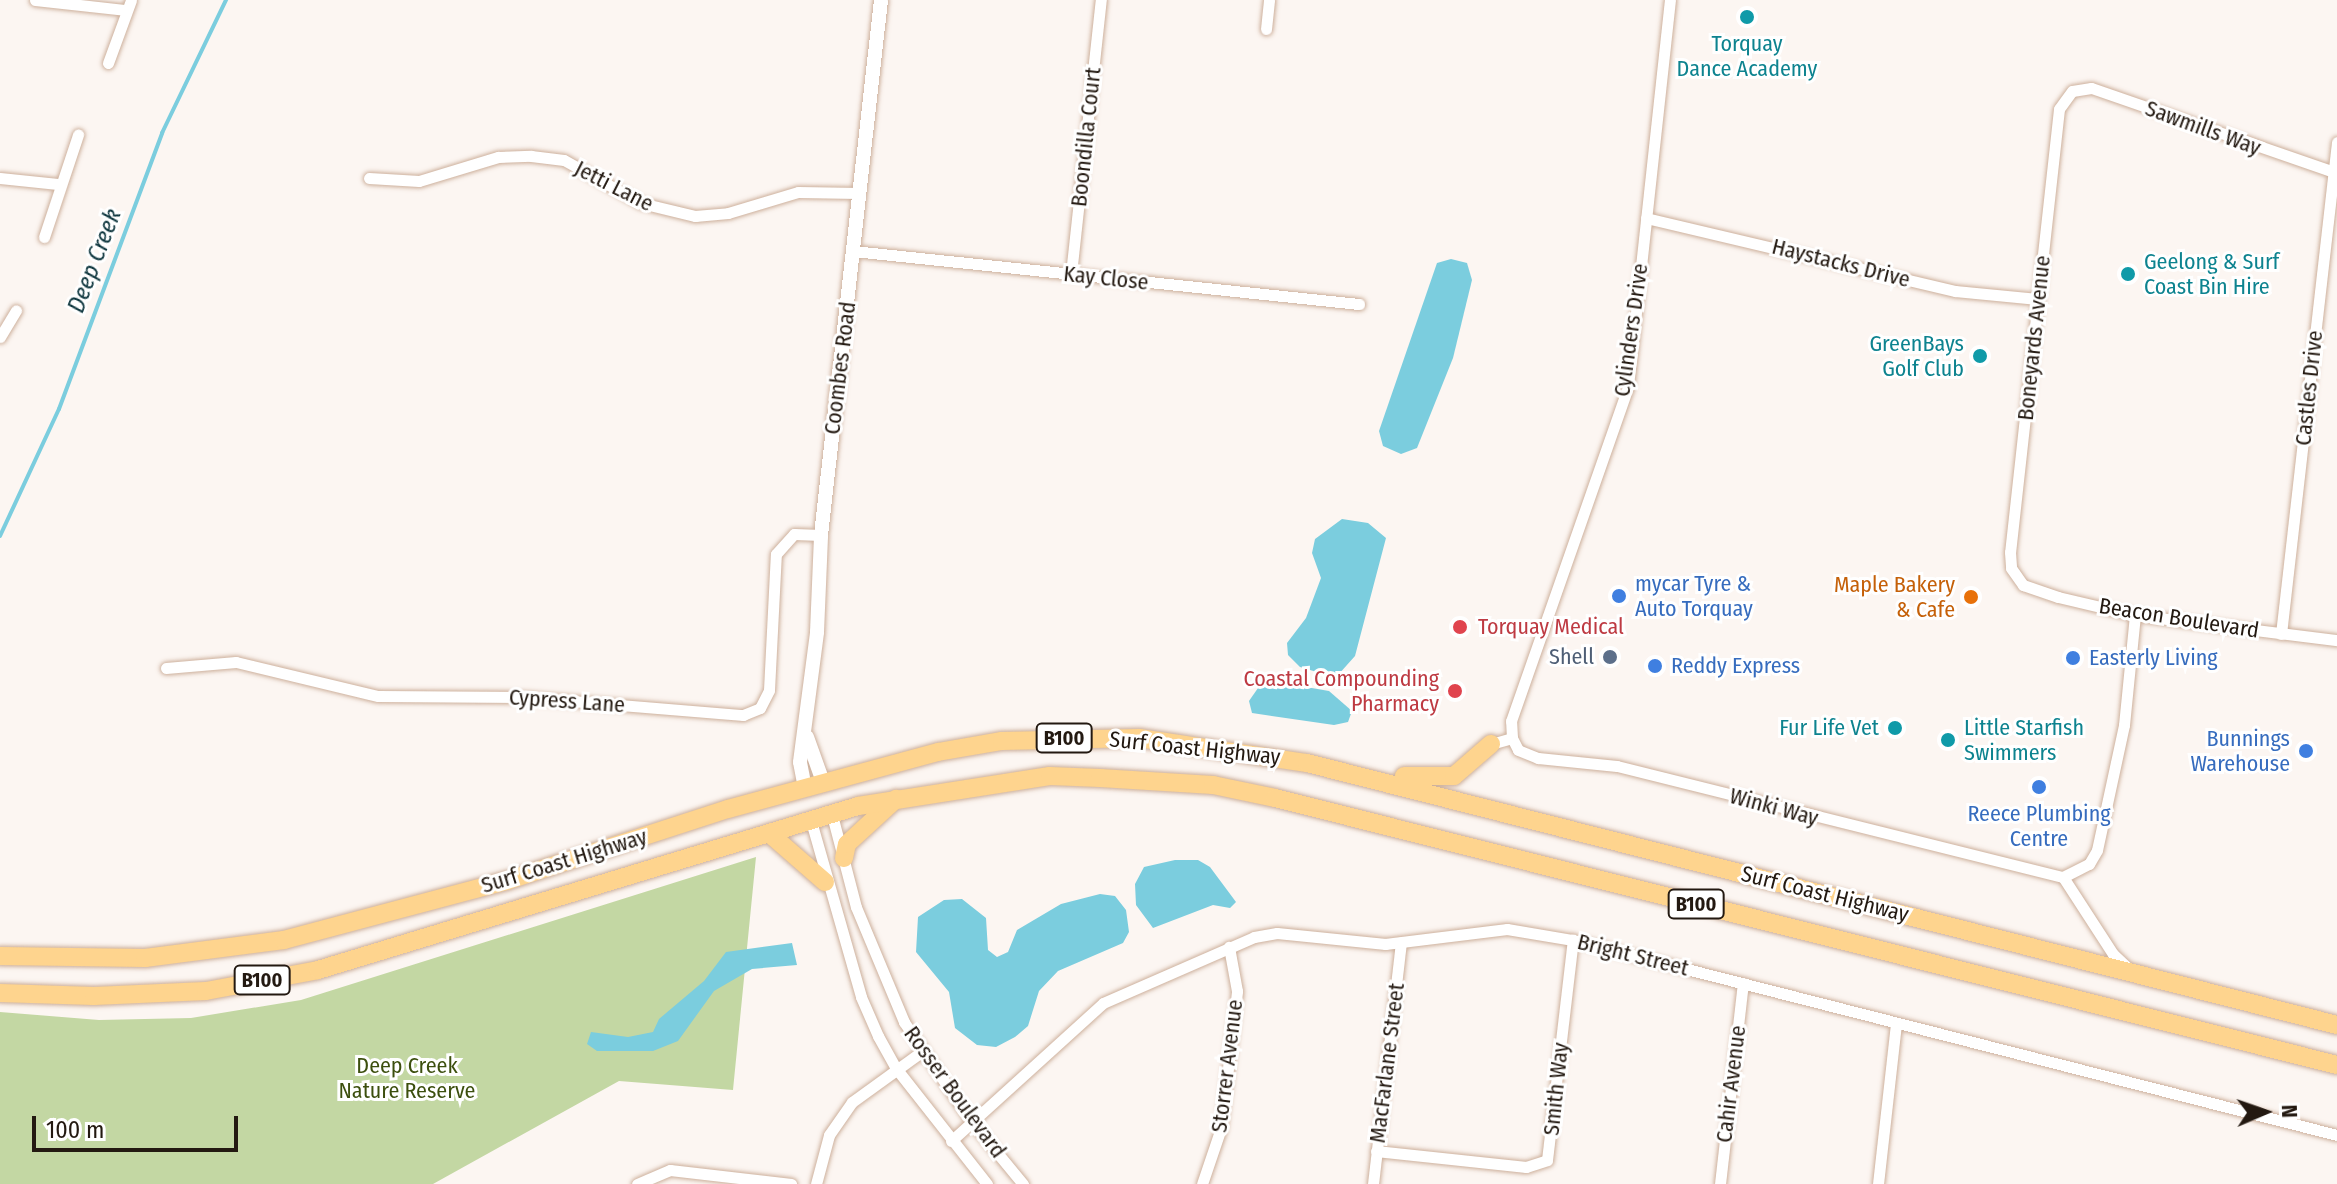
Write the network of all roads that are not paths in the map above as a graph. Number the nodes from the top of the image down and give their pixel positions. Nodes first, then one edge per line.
1 (35, 0) edge
2 (881, 0) edge
3 (1101, 0) edge
4 (1269, 0) edge
5 (1670, 0) edge
6 (129, 5) edge
7 (1266, 29) dead end
8 (108, 63) dead end
9 (2072, 91) joint
10 (78, 135) dead end
11 (2337, 142) edge
12 (2334, 172) junction
13 (0, 178) edge
14 (369, 178) dead end
15 (58, 184) junction
16 (859, 193) junction
17 (1646, 218) junction
18 (44, 237) dead end
19 (853, 251) junction
20 (1071, 274) junction
21 (2038, 299) junction
22 (1359, 304) dead end
23 (16, 310) dead end
24 (0, 337) edge
25 (821, 535) junction
26 (2023, 585) joint
27 (2135, 615) junction
28 (2281, 634) junction
29 (2337, 640) edge
30 (166, 668) dead end
31 (1512, 738) junction
32 (1491, 744) joint
33 (1307, 763) junction
34 (814, 785) junction
35 (896, 799) junction
36 (832, 815) junction
37 (811, 821) junction
38 (770, 834) junction
39 (844, 858) junction
40 (2063, 877) junction
41 (506, 881) junction
42 (825, 882) junction
43 (516, 913) junction
44 (1573, 940) junction
45 (1401, 943) junction
46 (1229, 947) junction
47 (0, 956) edge
48 (2132, 972) junction
49 (1743, 983) junction
50 (0, 993) edge
51 (1896, 1023) junction
52 (2337, 1025) edge
53 (921, 1052) junction
54 (2337, 1065) edge
55 (895, 1067) junction
56 (971, 1121) junction
57 (2337, 1135) edge
58 (951, 1141) junction
59 (1376, 1151) junction
60 (637, 1184) edge
61 (791, 1184) edge
62 (816, 1184) edge
63 (987, 1184) edge
64 (1023, 1184) edge
65 (1202, 1184) edge
66 (1373, 1184) edge
67 (1720, 1184) edge
68 (1878, 1184) edge

1 - 6 street
2 - 16 street, Coombes Road
3 - 20 street, Boondilla Court
4 - 7 street
5 - 17 street, Cylinders Drive
6 - 8 street
9 - 12 street, Sawmills Way
9 - 21 street, Boneyards Avenue
10 - 15 street
11 - 12 street, Castles Drive
12 - 28 street, Castles Drive
13 - 15 street
14 - 16 street, Jetti Lane
15 - 18 street
16 - 19 street, Coombes Road
17 - 21 street, Haystacks Drive
17 - 31 street, Cylinders Drive
19 - 20 street, Kay Close
19 - 25 street, Coombes Road
20 - 22 street, Kay Close
21 - 26 street, Boneyards Avenue
23 - 24 street
25 - 30 street, Cypress Lane
25 - 34 street, Coombes Road
26 - 27 street, Beacon Boulevard
27 - 28 street, Beacon Boulevard
27 - 40 street
28 - 29 street, Beacon Boulevard
31 - 32 street
31 - 40 street, Winki Way
32 - 33 main road
33 - 34 main road, Surf Coast Highway / B100
33 - 48 main road, Surf Coast Highway / B100
34 - 36 main road
34 - 37 main road
34 - 41 main road, Surf Coast Highway / B100
35 - 36 main road, Surf Coast Highway / B100
35 - 39 main road
35 - 54 main road, Surf Coast Highway / B100
36 - 37 main road, Surf Coast Highway / B100
36 - 39 street, Rosser Boulevard
37 - 38 main road, Surf Coast Highway / B100
37 - 42 street, Rosser Boulevard
38 - 42 main road
38 - 43 main road, Surf Coast Highway / B100
39 - 53 street, Rosser Boulevard
40 - 48 street
41 - 43 main road
41 - 47 main road, Surf Coast Highway / B100
42 - 55 street, Rosser Boulevard
43 - 50 main road, Surf Coast Highway / B100
44 - 45 street, Bright Street
44 - 49 street, Bright Street
44 - 59 street, Smith Way
45 - 46 street, Bright Street
45 - 59 street, MacFarlane Street
46 - 56 street, Bright Street
46 - 65 street, Storrer Avenue
48 - 52 main road, Surf Coast Highway / B100
49 - 51 street, Bright Street
49 - 67 street, Cahir Avenue
51 - 57 street, Bright Street
51 - 68 street
53 - 55 street
53 - 56 street, Rosser Boulevard
55 - 58 street, Rosser Boulevard
55 - 62 street
56 - 58 street, Bright Street
56 - 64 street, Rosser Boulevard
58 - 63 street, Rosser Boulevard
59 - 66 street, MacFarlane Street
60 - 61 street

